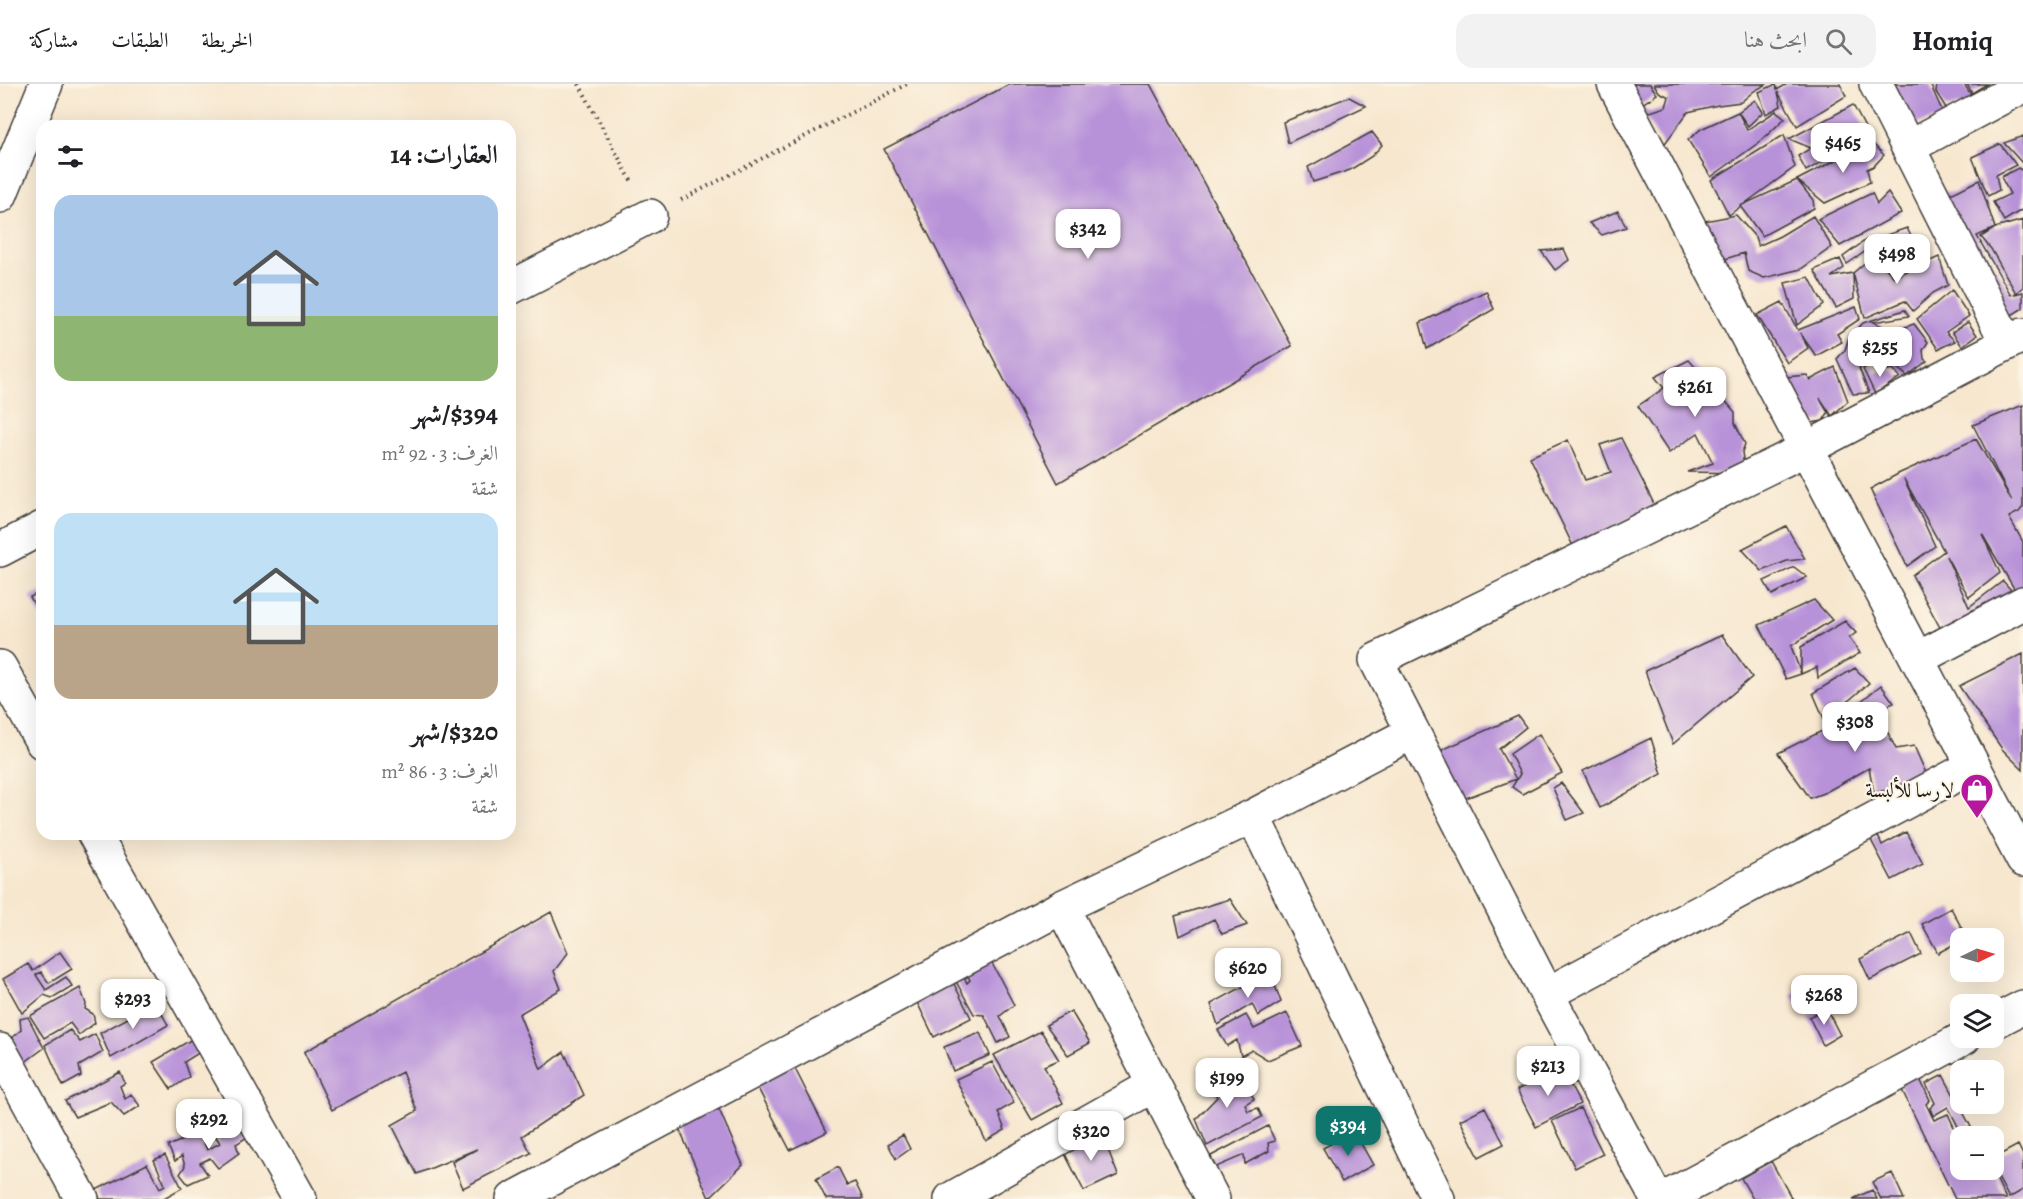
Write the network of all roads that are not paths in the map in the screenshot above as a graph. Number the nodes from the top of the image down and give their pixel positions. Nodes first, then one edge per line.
1 (46, 84) edge
2 (1614, 84) edge
3 (1876, 84) edge
4 (2023, 87) edge
5 (1909, 147) junction
6 (0, 196) edge
7 (650, 216) road end
8 (516, 285) edge
9 (2015, 339) edge
10 (1806, 449) junction
11 (36, 531) edge
12 (0, 550) edge
13 (2023, 603) edge
14 (1917, 658) junction
15 (0, 667) edge
16 (36, 730) edge
17 (1413, 732) junction
18 (1973, 766) junction
19 (1253, 816) junction
20 (97, 840) edge
21 (2022, 856) edge
22 (1062, 907) junction
23 (1547, 994) junction
24 (2023, 1006) edge
25 (2004, 1016) edge
26 (1950, 1046) edge
27 (0, 1050) edge
28 (1154, 1085) junction
29 (72, 1196) edge
30 (520, 1197) edge
31 (300, 1199) edge
32 (951, 1199) edge
33 (1213, 1199) edge
34 (1438, 1199) edge
35 (1657, 1199) edge
36 (1664, 1199) edge

1 - 6 street
2 - 10 street
3 - 5 street
4 - 5 street
5 - 9 street
7 - 8 street
9 - 10 street
10 - 14 street
10 - 17 street
11 - 12 street
13 - 14 street
14 - 18 street
15 - 16 street
17 - 19 street
17 - 23 street
18 - 21 street
18 - 23 street
19 - 22 street
19 - 34 street
20 - 31 street
22 - 28 street
22 - 30 street
23 - 35 street
24 - 25 street
26 - 36 street
27 - 29 street
28 - 32 street
28 - 33 street

